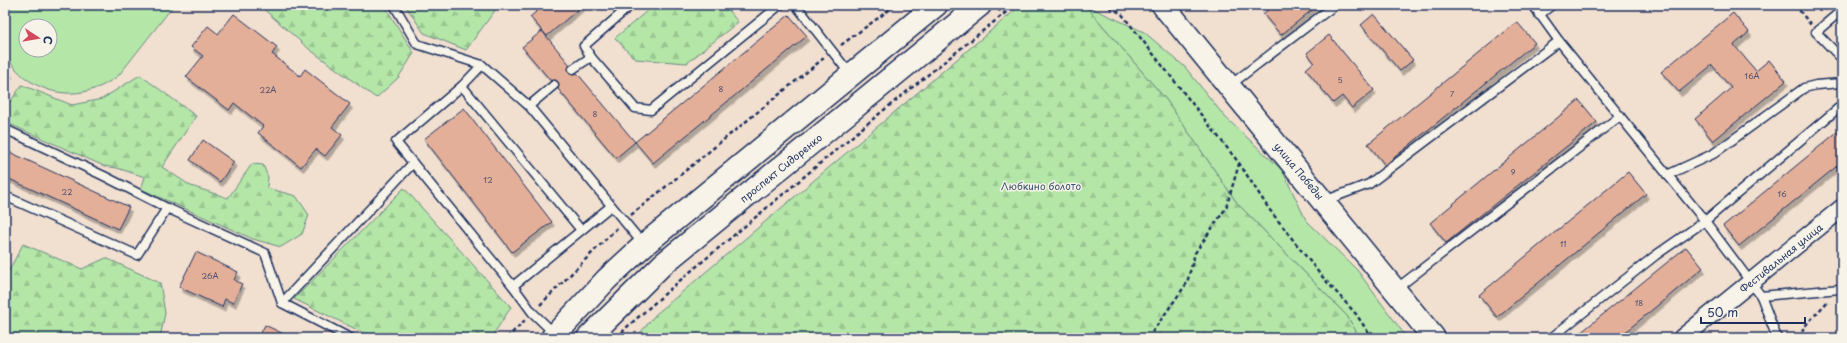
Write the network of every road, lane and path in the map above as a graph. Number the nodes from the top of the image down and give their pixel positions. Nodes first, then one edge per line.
1 (394, 5) edge
2 (631, 5) edge
3 (780, 5) edge
4 (796, 5) edge
5 (896, 5) edge
6 (936, 5) edge
7 (980, 5) edge
8 (1018, 5) edge
9 (1103, 5) edge
10 (1335, 5) edge
11 (1533, 5) edge
12 (1552, 5) edge
13 (1794, 5) edge
14 (1164, 6) edge
15 (1842, 10) edge
16 (1539, 15) junction
17 (1816, 32) junction
18 (1559, 41) junction
19 (832, 52) junction
20 (591, 56) junction
21 (1842, 59) edge
22 (482, 65) junction
23 (573, 69) dead end
24 (851, 75) junction
25 (1842, 83) edge
26 (554, 85) dead end
27 (462, 86) junction
28 (1228, 86) junction
29 (1842, 105) edge
30 (529, 106) junction
31 (1620, 116) junction
32 (5, 129) edge
33 (413, 163) junction
34 (1239, 163) junction
35 (1667, 174) junction
36 (5, 196) edge
37 (1324, 201) junction
38 (611, 206) junction
39 (167, 208) junction
40 (1842, 208) edge
41 (624, 221) junction
42 (1705, 221) junction
43 (581, 230) junction
44 (644, 245) junction
45 (1750, 283) junction
46 (512, 286) junction
47 (1841, 288) edge
48 (1394, 290) junction
49 (1761, 296) junction
50 (282, 304) junction
51 (532, 312) junction
52 (554, 336) edge
53 (350, 338) edge
54 (507, 338) edge
55 (588, 338) edge
56 (617, 338) edge
57 (1148, 338) edge
58 (1372, 338) edge
59 (1434, 338) edge
60 (1551, 338) edge
61 (1682, 338) edge
62 (1777, 338) edge
63 (1799, 338) edge

1 - 22 lane
2 - 20 lane
3 - 20 lane
4 - 19 lane
5 - 19 path
6 - 24 main road
7 - 55 main road, проспект Сидоренко
8 - 56 path
9 - 34 path
10 - 28 lane
11 - 16 lane
12 - 16 lane
13 - 17 path
14 - 28 main road, улица Победы
15 - 17 lane
16 - 18 lane
17 - 21 lane
18 - 31 lane
18 - 37 lane
19 - 24 lane
19 - 41 path
20 - 23 lane
22 - 27 lane
22 - 30 lane
24 - 44 main road
25 - 35 lane
26 - 30 lane
27 - 33 lane
27 - 43 lane
28 - 37 main road, улица Победы
29 - 42 lane
30 - 38 lane
31 - 35 lane
31 - 48 lane
32 - 39 lane
33 - 46 lane
33 - 50 lane
34 - 57 path
34 - 58 path
35 - 42 lane
36 - 39 lane
37 - 48 main road, улица Победы
38 - 41 lane
38 - 43 lane
39 - 50 lane
40 - 45 street, Фестивальная улица
41 - 44 lane
41 - 51 path
42 - 45 lane
42 - 60 lane
43 - 46 lane
44 - 52 main road
45 - 49 lane
45 - 61 street, Фестивальная улица
46 - 51 lane
47 - 49 lane
47 - 63 path
48 - 59 main road, улица Победы
49 - 62 lane
50 - 53 lane
51 - 52 lane
51 - 54 path

